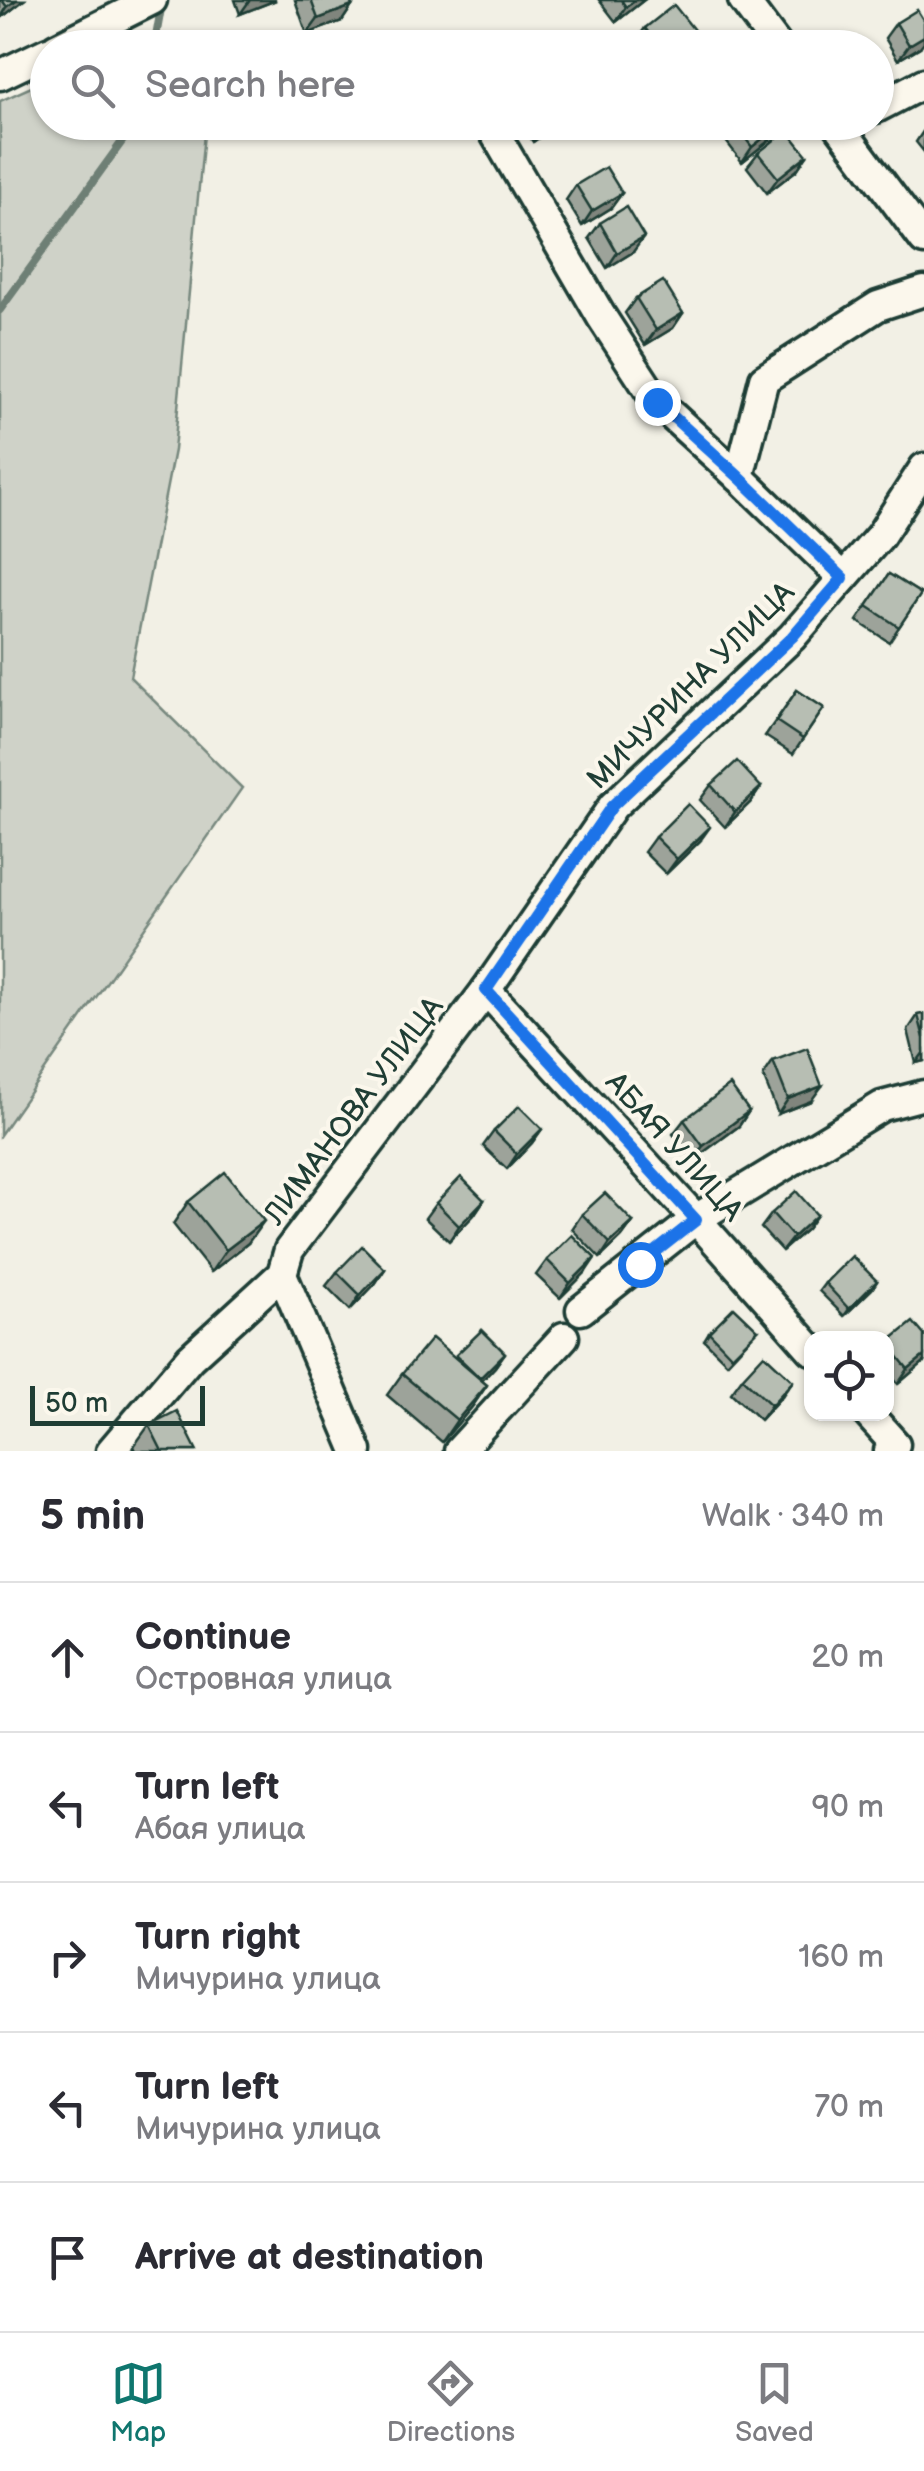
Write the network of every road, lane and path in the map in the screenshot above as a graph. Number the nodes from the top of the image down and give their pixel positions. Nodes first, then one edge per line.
1 (152, 0) edge
2 (743, 0) edge
3 (93, 30) edge
4 (766, 30) edge
5 (30, 61) edge
6 (0, 75) edge
7 (924, 83) edge
8 (894, 99) edge
9 (499, 140) edge
10 (852, 140) edge
11 (924, 240) edge
12 (924, 291) edge
13 (924, 468) edge
14 (739, 477) junction
15 (843, 578) junction
16 (486, 990) junction
17 (924, 1095) edge
18 (696, 1220) junction
19 (282, 1274) junction
20 (580, 1310) dead end
21 (564, 1337) dead end
22 (804, 1341) edge
23 (874, 1421) edge
24 (111, 1451) edge
25 (357, 1451) edge
26 (459, 1451) edge
27 (888, 1451) edge

1 - 3 street
2 - 4 street
5 - 6 street
7 - 8 street
9 - 14 street, МИЧУРИНА УЛИЦА
10 - 11 street
12 - 14 street
13 - 15 street, МИЧУРИНА УЛИЦА
14 - 15 street, МИЧУРИНА УЛИЦА
15 - 16 street, МИЧУРИНА УЛИЦА
16 - 18 street, АБАЯ УЛИЦА
16 - 19 street, ЛИМАНОВА УЛИЦА
17 - 18 street
18 - 20 street
18 - 22 street, АБАЯ УЛИЦА
19 - 24 street, ЛИМАНОВА УЛИЦА
19 - 25 street, ЛИМАНОВА УЛИЦА
21 - 26 street
23 - 27 street

